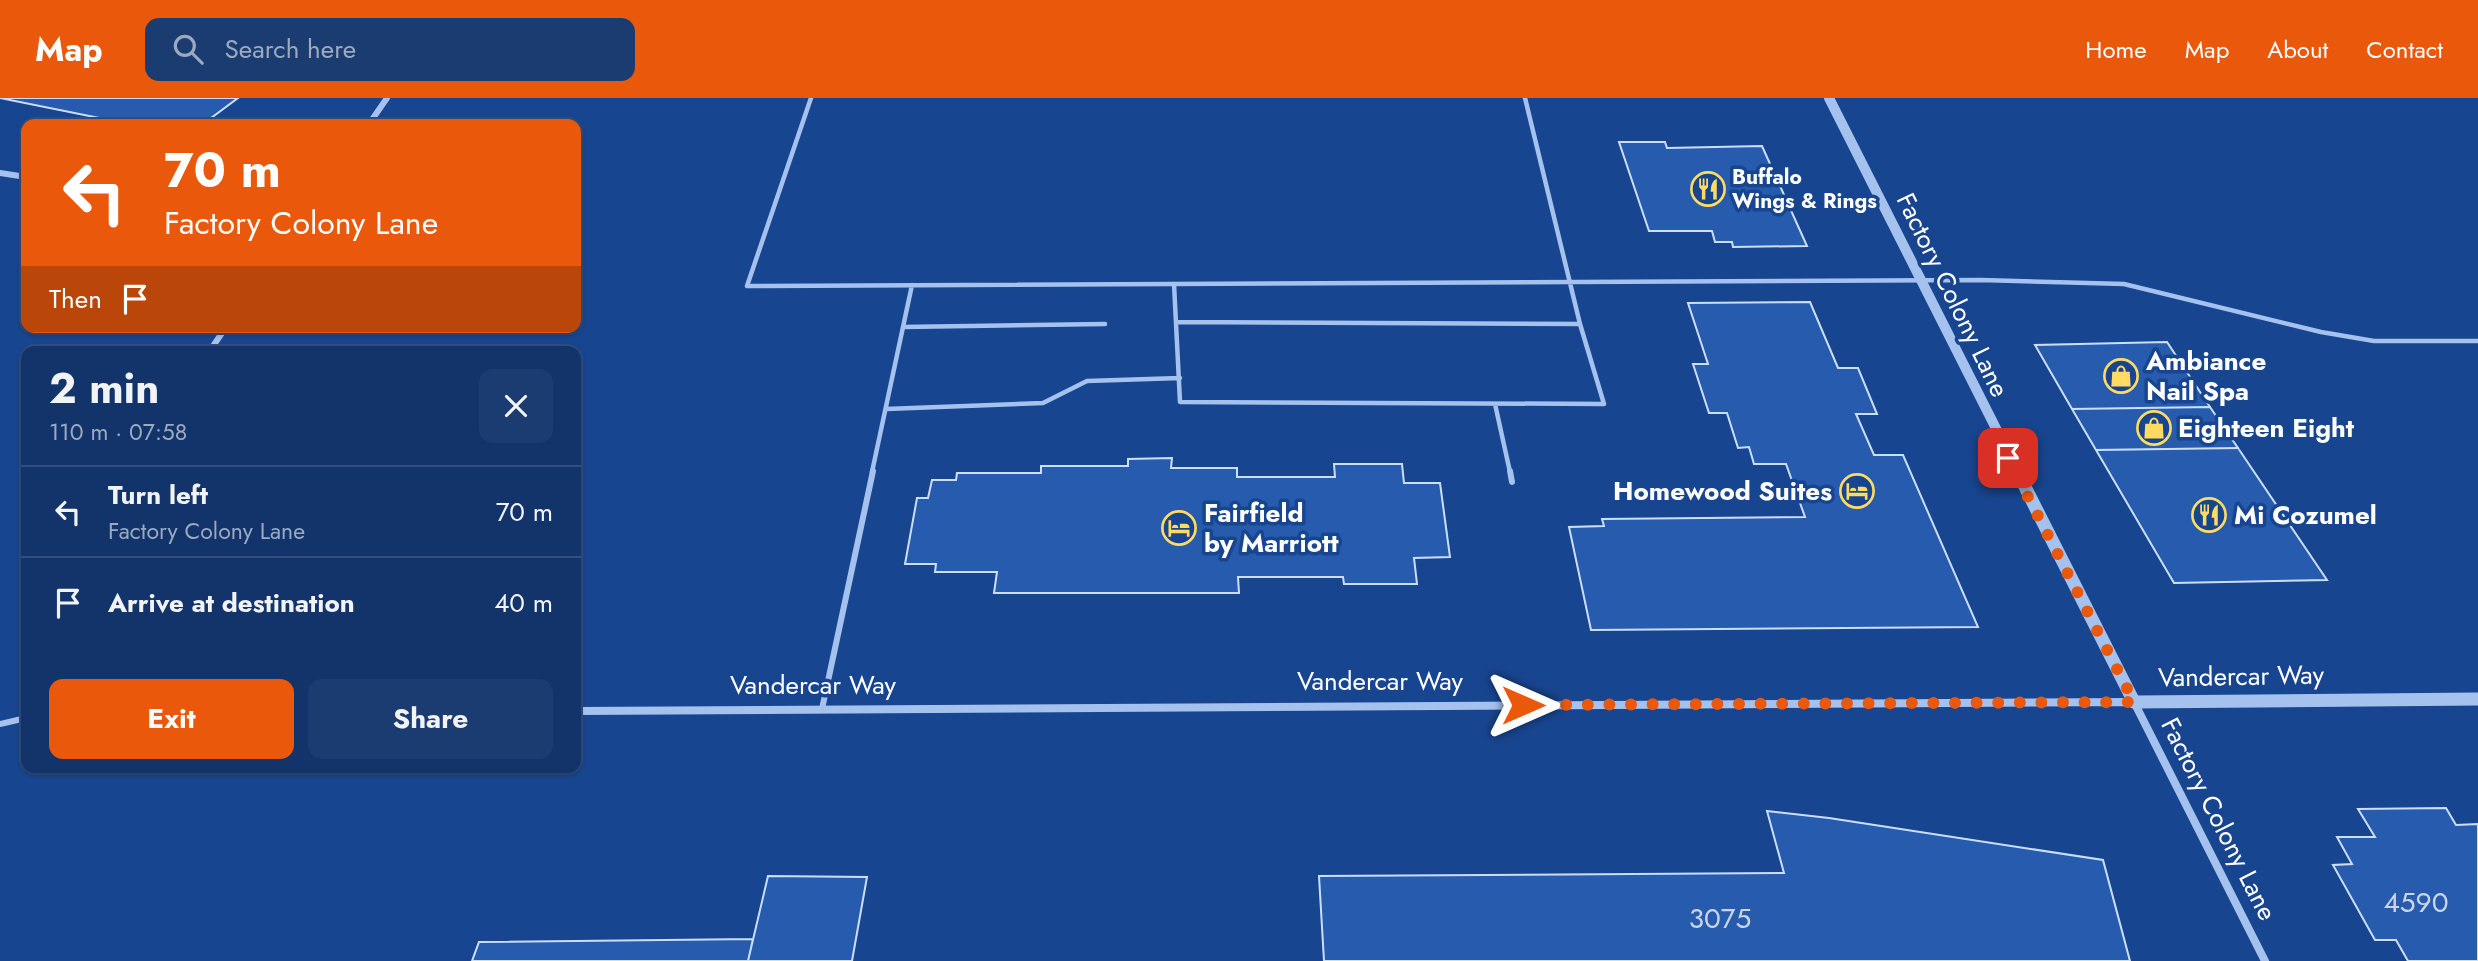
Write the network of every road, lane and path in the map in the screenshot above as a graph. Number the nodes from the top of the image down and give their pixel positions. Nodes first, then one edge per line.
1 (387, 98) edge
2 (811, 98) edge
3 (1525, 98) edge
4 (1829, 98) edge
5 (372, 119) edge
6 (0, 173) edge
7 (21, 176) edge
8 (1922, 281) junction
9 (1569, 282) junction
10 (1174, 284) junction
11 (912, 285) junction
12 (1176, 322) junction
13 (1105, 324) dead end
14 (1580, 324) junction
15 (903, 327) junction
16 (2478, 341) edge
17 (1180, 378) junction
18 (1495, 404) junction
19 (886, 409) junction
20 (1512, 482) dead end
21 (2478, 699) edge
22 (2134, 702) junction
23 (822, 709) junction
24 (581, 711) edge
25 (21, 719) edge
26 (0, 724) edge
27 (2265, 961) edge

1 - 5 street
2 - 11 lane
3 - 9 lane
4 - 8 street, Factory Colony Lane
6 - 7 street
8 - 9 lane
8 - 16 lane
8 - 22 street, Factory Colony Lane
9 - 10 lane
9 - 14 lane
10 - 11 lane
10 - 12 lane
11 - 15 lane
12 - 14 lane
12 - 17 lane
13 - 15 lane
14 - 18 lane
15 - 19 lane
17 - 18 lane
17 - 19 lane
18 - 20 lane
19 - 23 lane
21 - 22 street, Vandercar Way
22 - 23 street, Vandercar Way
22 - 27 street, Factory Colony Lane
23 - 24 street, Vandercar Way
25 - 26 lane

